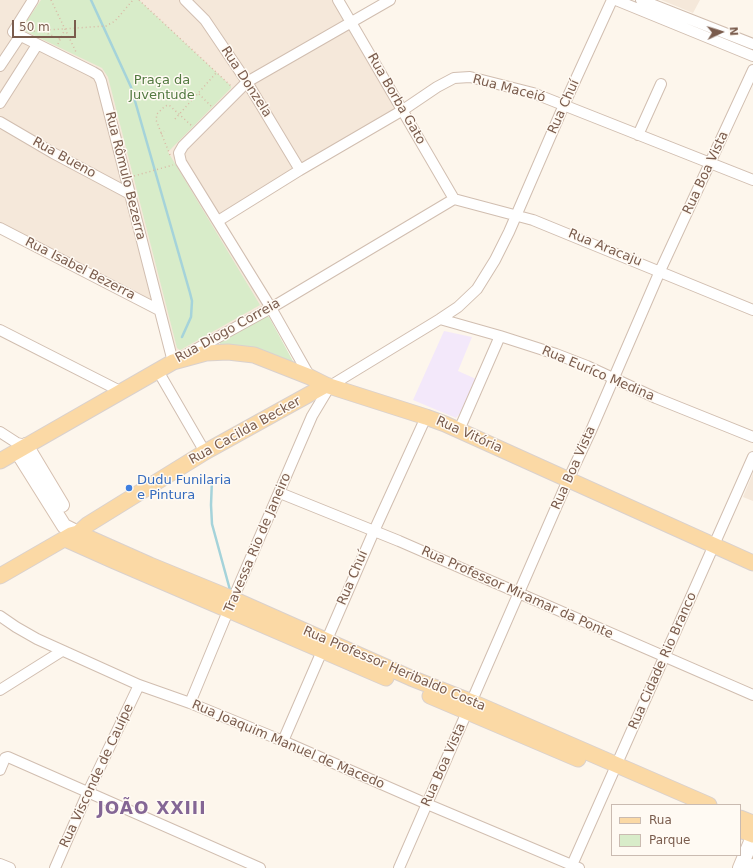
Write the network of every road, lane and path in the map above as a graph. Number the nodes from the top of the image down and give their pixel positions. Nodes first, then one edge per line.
1 (33, 0) edge
2 (50, 0) edge
3 (133, 0) edge
4 (139, 0) edge
5 (184, 0) edge
6 (338, 0) edge
7 (390, 0) edge
8 (612, 0) edge
9 (616, 0) edge
10 (641, 0) edge
11 (351, 22) junction
12 (24, 25) dead end
13 (65, 29) junction
14 (45, 30) junction
15 (706, 31) junction
16 (20, 36) junction
17 (60, 39) junction
18 (753, 44) edge
19 (37, 45) junction
20 (57, 46) dead end
21 (78, 55) dead end
22 (753, 56) edge
23 (0, 66) edge
24 (753, 70) edge
25 (217, 72) junction
26 (248, 82) junction
27 (662, 84) dead end
28 (231, 88) dead end
29 (199, 94) junction
30 (0, 103) edge
31 (564, 105) junction
32 (213, 107) dead end
33 (403, 110) junction
34 (180, 114) junction
35 (175, 120) dead end
36 (0, 122) edge
37 (193, 127) dead end
38 (164, 131) dead end
39 (161, 134) junction
40 (638, 135) junction
41 (168, 152) dead end
42 (711, 163) junction
43 (175, 165) dead end
44 (300, 170) junction
45 (134, 176) dead end
46 (753, 180) edge
47 (130, 194) junction
48 (454, 198) junction
49 (517, 215) junction
50 (218, 220) junction
51 (0, 228) edge
52 (660, 271) junction
53 (271, 308) junction
54 (159, 310) junction
55 (753, 310) edge
56 (440, 319) junction
57 (0, 330) edge
58 (500, 336) junction
59 (173, 362) junction
60 (158, 371) junction
61 (310, 377) junction
62 (614, 378) junction
63 (328, 386) junction
64 (122, 392) junction
65 (426, 416) junction
66 (459, 430) junction
67 (0, 432) edge
68 (753, 437) edge
69 (20, 447) junction
70 (205, 452) junction
71 (753, 457) edge
72 (0, 460) edge
73 (568, 480) junction
74 (280, 493) junction
75 (374, 531) junction
76 (72, 536) junction
77 (714, 546) junction
78 (753, 563) edge
79 (0, 576) edge
80 (518, 594) junction
81 (231, 604) junction
82 (0, 616) edge
83 (325, 645) junction
84 (62, 651) junction
85 (665, 656) junction
86 (139, 685) junction
87 (0, 690) edge
88 (753, 695) edge
89 (190, 703) junction
90 (470, 707) junction
91 (283, 741) junction
92 (615, 769) junction
93 (0, 770) edge
94 (88, 792) junction
95 (427, 804) junction
96 (681, 804) edge
97 (706, 804) edge
98 (741, 818) edge
99 (753, 824) edge
100 (741, 830) edge
101 (753, 836) edge
102 (0, 864) edge
103 (575, 867) edge
104 (10, 868) edge
105 (55, 868) edge
106 (260, 868) edge
107 (399, 868) edge
108 (740, 868) edge

1 - 16 street
2 - 13 path
3 - 13 path
4 - 25 path
5 - 26 street, Rua Donzela
6 - 11 street, Rua Borba Gato
7 - 11 street
8 - 31 street, Rua Chuí
9 - 15 street
10 - 15 street
11 - 26 street
11 - 33 street, Rua Borba Gato
12 - 14 path
13 - 14 path
13 - 17 path
13 - 21 path
14 - 17 path
15 - 18 street
15 - 22 street
16 - 19 street, Rua Rômulo Bezerra
16 - 23 street
17 - 20 path
19 - 30 street
19 - 47 street, Rua Rômulo Bezerra
24 - 42 street, Rua Boa Vista
25 - 28 path
25 - 29 path
26 - 44 street, Rua Donzela
26 - 50 street
27 - 40 street
29 - 32 path
29 - 34 path
31 - 33 street, Rua Maceió
31 - 40 street, Rua Maceió
31 - 49 street, Rua Chuí
33 - 44 street, Rua Maceió
33 - 48 street, Rua Borba Gato
34 - 35 path
34 - 37 path
34 - 39 path
36 - 47 street, Rua Bueno
38 - 39 path
39 - 41 path
40 - 42 street, Rua Maceió
42 - 46 street, Rua Maceió
42 - 52 street, Rua Boa Vista
43 - 45 path
44 - 50 street, Rua Maceió
47 - 54 street, Rua Rômulo Bezerra
48 - 49 street, Rua Aracaju
48 - 53 street, Rua Diogo Correia
49 - 52 street, Rua Aracaju
49 - 56 street, Rua Cacilda Becker
50 - 53 street
51 - 54 street, Rua Isabel Bezerra
52 - 55 street, Rua Aracaju
52 - 62 street, Rua Boa Vista
53 - 59 street, Rua Diogo Correia
53 - 61 street
54 - 59 street, Rua Rômulo Bezerra
56 - 58 street, Rua Euríco Medina
56 - 63 street, Rua Cacilda Becker
57 - 64 street
58 - 62 street, Rua Euríco Medina
58 - 66 street
59 - 60 main road, Rua Diogo Correia
59 - 61 main road, Rua Vitória
60 - 64 main road, Rua Diogo Correia
60 - 70 street
61 - 63 main road, Rua Vitória
62 - 68 street, Rua Euríco Medina
62 - 73 street, Rua Boa Vista
63 - 65 main road, Rua Vitória
63 - 70 main road, Rua Cacilda Becker
63 - 74 street, Travessa Rio de Janeiro
64 - 69 main road, Rua Diogo Correia
65 - 66 main road, Rua Vitória
65 - 75 street, Rua Chuí
66 - 73 main road, Rua Vitória
67 - 69 street
69 - 72 main road, Rua Diogo Correia
69 - 76 street
70 - 76 main road, Rua Cacilda Becker
71 - 77 street, Rua Cidade Rio Branco
73 - 77 main road, Rua Vitória
73 - 80 street, Rua Boa Vista
74 - 75 street, Rua Professor Miramar da Ponte
74 - 81 street, Travessa Rio de Janeiro
75 - 80 street, Rua Professor Miramar da Ponte
75 - 83 street, Rua Chuí
76 - 79 main road, Rua Cacilda Becker
76 - 81 main road, Rua Professor Heribaldo Costa
77 - 78 main road, Rua Vitória
77 - 85 street, Rua Cidade Rio Branco
80 - 85 street, Rua Professor Miramar da Ponte
80 - 90 street, Rua Boa Vista
81 - 83 main road, Rua Professor Heribaldo Costa
81 - 89 street, Travessa Rio de Janeiro
82 - 84 street, Rua Joaquim Manuel de Macedo
83 - 90 main road, Rua Professor Heribaldo Costa
83 - 91 street, Rua Chuí
84 - 86 street, Rua Joaquim Manuel de Macedo
84 - 87 street
85 - 88 street, Rua Professor Miramar da Ponte
85 - 92 street, Rua Cidade Rio Branco
86 - 89 street, Rua Joaquim Manuel de Macedo
86 - 94 street, Rua Visconde de Cauípe
89 - 91 street, Rua Joaquim Manuel de Macedo
90 - 92 main road, Rua Professor Heribaldo Costa
90 - 95 street, Rua Boa Vista
91 - 95 street, Rua Joaquim Manuel de Macedo
92 - 96 main road, Rua Professor Heribaldo Costa
92 - 97 main road, Rua Professor Heribaldo Costa
92 - 103 street, Rua Cidade Rio Branco
93 - 94 street
94 - 105 street, Rua Visconde de Cauípe
94 - 106 street
95 - 103 street, Rua Joaquim Manuel de Macedo
95 - 107 street, Rua Boa Vista
98 - 99 main road
100 - 101 main road
101 - 108 street
102 - 104 street

